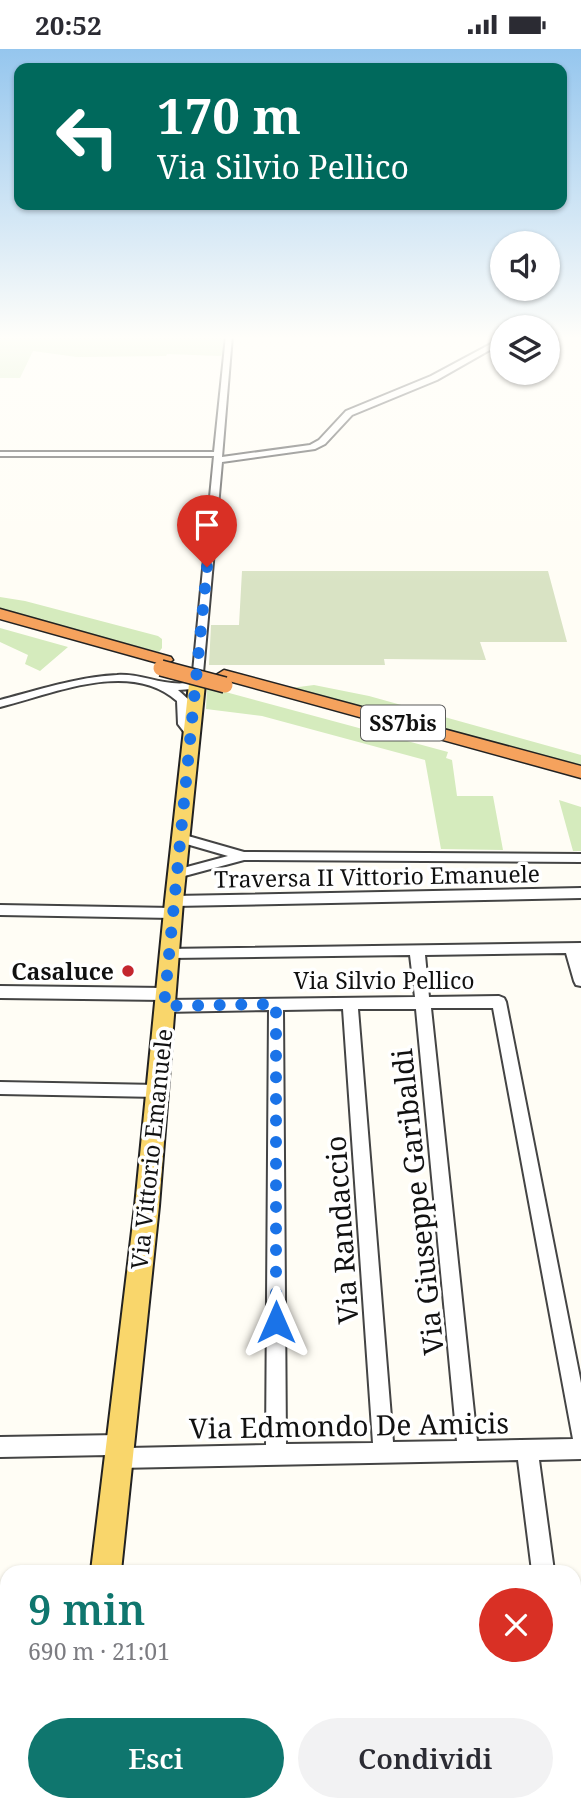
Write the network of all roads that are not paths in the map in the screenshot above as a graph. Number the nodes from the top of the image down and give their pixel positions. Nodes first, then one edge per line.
1 (222, 418) edge
2 (344, 418) edge
3 (0, 454) edge
4 (218, 457) junction
5 (0, 614) edge
6 (0, 624) edge
7 (199, 662) junction
8 (162, 670) junction
9 (225, 680) junction
10 (198, 684) junction
11 (0, 704) edge
12 (192, 735) junction
13 (581, 772) edge
14 (581, 782) edge
15 (180, 838) junction
16 (244, 856) junction
17 (581, 858) edge
18 (177, 874) junction
19 (581, 893) edge
20 (173, 907) junction
21 (0, 910) edge
22 (577, 948) edge
23 (417, 949) junction
24 (170, 953) junction
25 (581, 981) edge
26 (0, 992) edge
27 (165, 1000) junction
28 (350, 1003) junction
29 (423, 1003) junction
30 (276, 1004) junction
31 (0, 1088) edge
32 (158, 1091) junction
33 (581, 1436) edge
34 (0, 1447) edge
35 (581, 1449) edge
36 (527, 1450) junction
37 (468, 1451) junction
38 (118, 1452) junction
39 (384, 1453) junction
40 (276, 1455) junction
41 (107, 1565) edge
42 (541, 1565) edge

1 - 4 street
2 - 4 street
3 - 4 street
4 - 7 street
5 - 8 highway, SS7bis
6 - 8 highway, SS7bis
7 - 8 street
7 - 10 street
8 - 9 highway, SS7bis, bridge
8 - 10 street
8 - 11 street
8 - 12 street
9 - 13 highway, SS7bis
9 - 14 highway, SS7bis
10 - 12 main road, Via Vittorio Emanuele
12 - 15 main road, Via Vittorio Emanuele
15 - 16 street
15 - 18 main road, Via Vittorio Emanuele
16 - 17 street
16 - 18 street
18 - 20 main road, Via Vittorio Emanuele
19 - 20 street, Traversa II Vittorio Emanuele
20 - 21 street, Traversa II Vittorio Emanuele
20 - 24 main road, Via Vittorio Emanuele
22 - 23 street
22 - 25 street
23 - 24 street
23 - 29 street, Via Giuseppe Garibaldi
24 - 27 main road, Via Vittorio Emanuele
26 - 27 street, Via Silvio Pellico
27 - 30 street, Via Silvio Pellico
27 - 32 main road, Via Vittorio Emanuele
28 - 29 street, Via Silvio Pellico
28 - 30 street, Via Silvio Pellico
28 - 39 street, Via Randaccio
29 - 33 street, Via Silvio Pellico
29 - 37 street, Via Giuseppe Garibaldi
30 - 40 street
31 - 32 street
32 - 38 main road, Via Vittorio Emanuele
34 - 38 street, Via Edmondo De Amicis
35 - 36 street, Via Edmondo De Amicis
36 - 37 street, Via Edmondo De Amicis
36 - 42 street
37 - 39 street, Via Edmondo De Amicis
38 - 40 street, Via Edmondo De Amicis
38 - 41 main road, Via Vittorio Emanuele
39 - 40 street, Via Edmondo De Amicis

